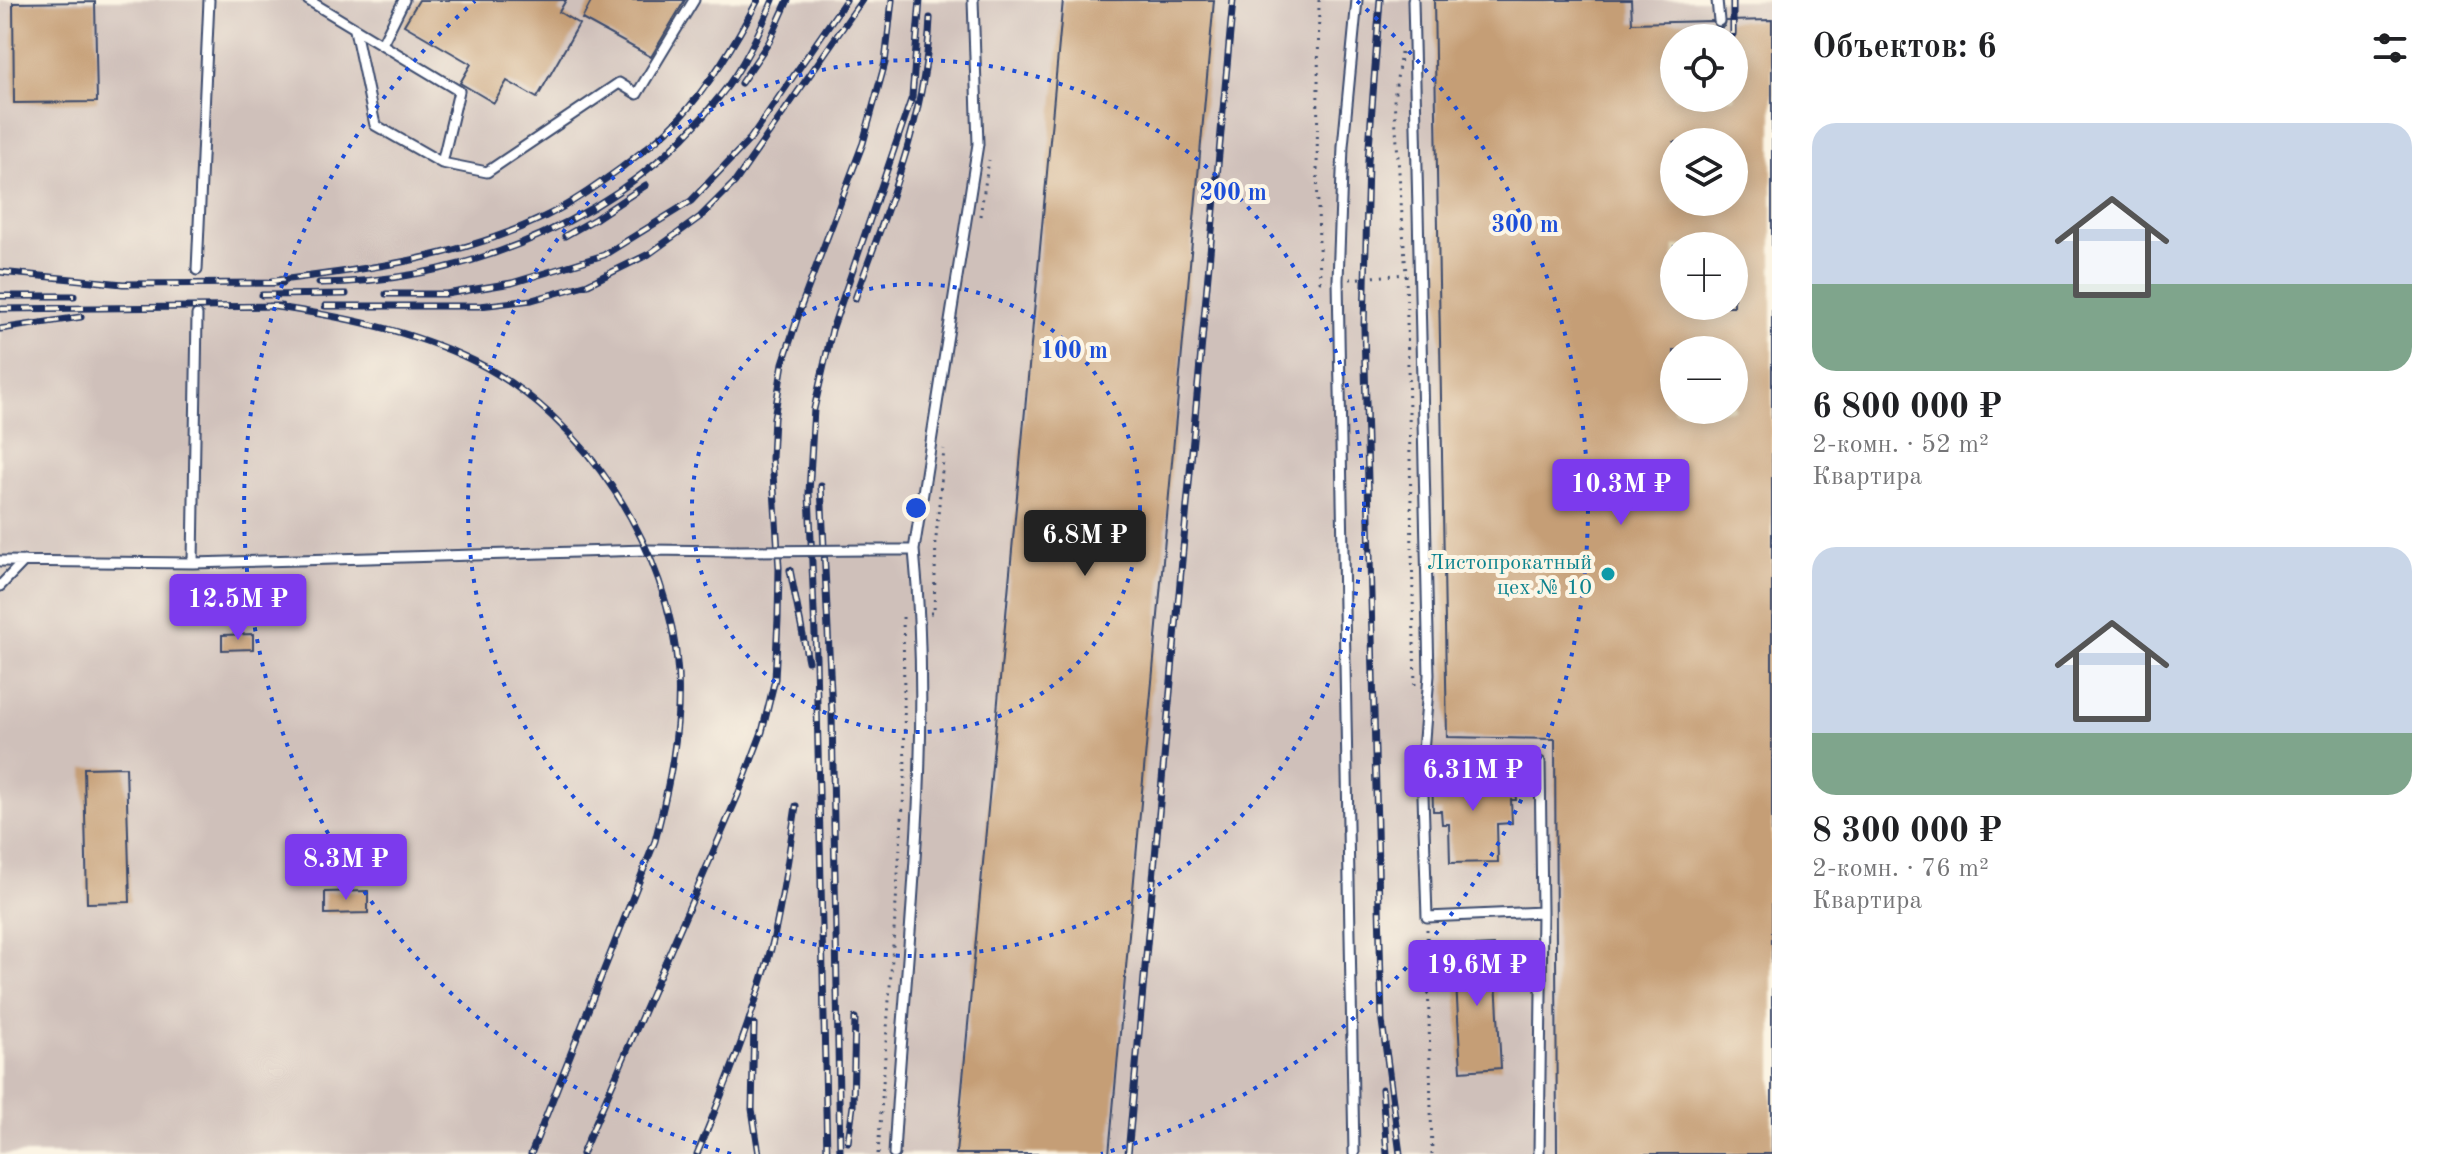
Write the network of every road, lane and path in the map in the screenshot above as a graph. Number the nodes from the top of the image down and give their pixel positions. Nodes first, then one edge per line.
1 (209, 0) edge
2 (308, 0) edge
3 (404, 0) edge
4 (694, 0) edge
5 (973, 0) edge
6 (1319, 0) edge
7 (1357, 0) edge
8 (1413, 0) edge
9 (1717, 0) edge
10 (1719, 21) dead end
11 (355, 30) junction
12 (382, 44) junction
13 (1401, 52) dead end
14 (990, 148) dead end
15 (442, 163) junction
16 (979, 222) dead end
17 (197, 270) dead end
18 (1406, 274) junction
19 (1338, 280) junction
20 (197, 315) dead end
21 (944, 441) dead end
22 (914, 550) junction
23 (0, 561) edge
24 (24, 561) junction
25 (193, 563) junction
26 (0, 586) edge
27 (921, 614) junction
28 (1415, 700) dead end
29 (1422, 765) junction
30 (1542, 912) junction
31 (1427, 917) junction
32 (878, 1154) edge
33 (894, 1154) edge
34 (1354, 1154) edge
35 (1432, 1154) edge
36 (1539, 1154) edge

1 - 17 lane
2 - 11 lane
3 - 12 lane
4 - 15 lane
5 - 22 lane
6 - 19 path
7 - 19 lane
8 - 29 lane
9 - 10 lane
11 - 12 lane
11 - 15 lane
12 - 15 lane
13 - 18 path
14 - 16 path
18 - 19 path
18 - 28 path
19 - 34 lane
20 - 25 lane
21 - 27 path
22 - 25 lane, bridge
22 - 27 lane
23 - 24 lane
24 - 25 lane
24 - 26 lane
27 - 32 path
27 - 33 lane
29 - 30 lane
29 - 31 lane
30 - 31 lane
30 - 36 lane
31 - 35 path

